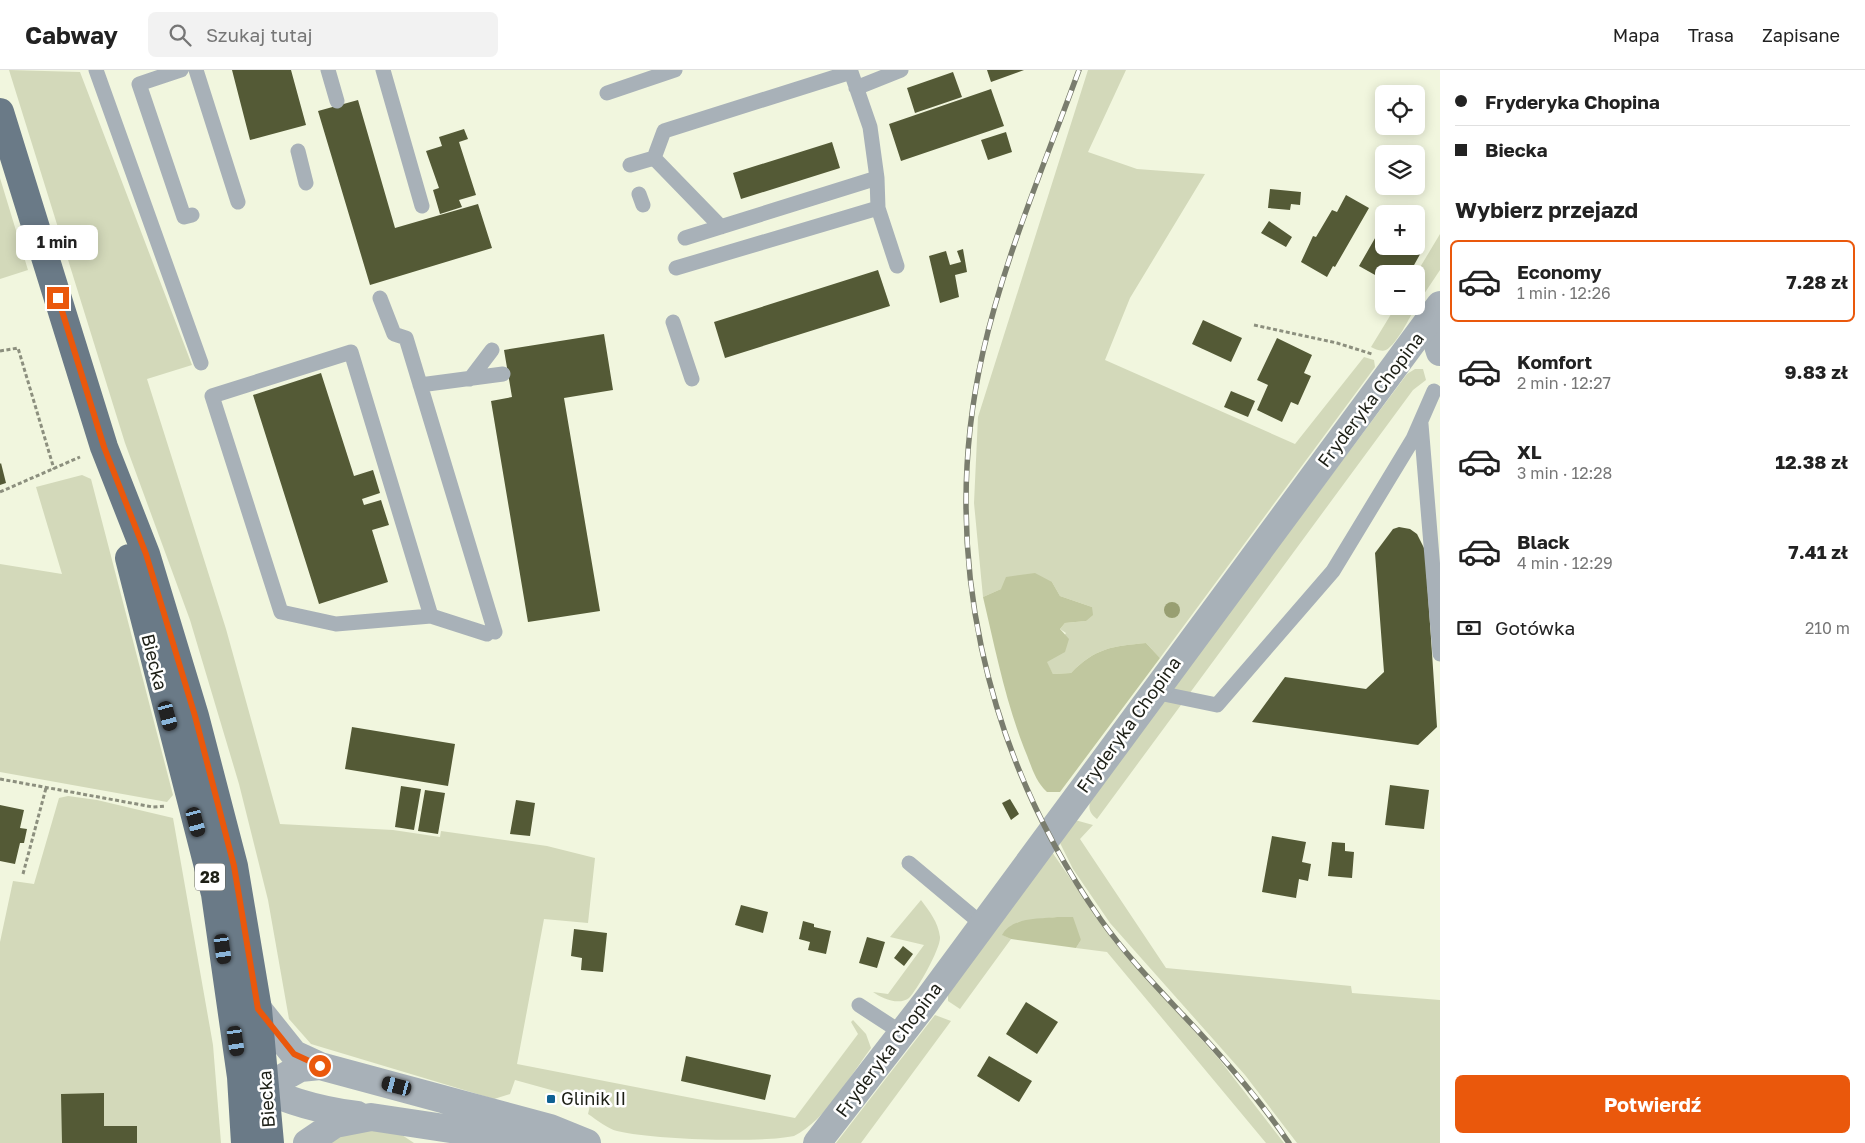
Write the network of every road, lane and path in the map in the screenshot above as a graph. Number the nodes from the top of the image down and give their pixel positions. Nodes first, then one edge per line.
1 (96, 70) edge
2 (181, 70) edge
3 (196, 70) edge
4 (328, 70) edge
5 (383, 70) edge
6 (676, 70) edge
7 (901, 70) edge
8 (856, 88) junction
9 (607, 93) dead end
10 (337, 100) dead end
11 (0, 112) edge
12 (298, 151) dead end
13 (654, 158) junction
14 (630, 165) dead end
15 (878, 178) junction
16 (306, 183) dead end
17 (238, 202) dead end
18 (422, 206) dead end
19 (878, 208) junction
20 (192, 215) dead end
21 (721, 227) junction
22 (685, 238) dead end
23 (897, 266) dead end
24 (676, 268) dead end
25 (380, 298) dead end
26 (1435, 313) edge
27 (673, 322) dead end
28 (1254, 325) dead end
29 (1350, 347) dead end
30 (492, 350) dead end
31 (0, 351) edge
32 (1440, 352) edge
33 (201, 364) dead end
34 (503, 374) dead end
35 (470, 379) junction
36 (692, 379) dead end
37 (420, 385) junction
38 (1434, 391) dead end
39 (1420, 422) junction
40 (104, 447) junction
41 (54, 469) junction
42 (0, 492) edge
43 (431, 616) junction
44 (1440, 654) edge
45 (1154, 692) junction
46 (0, 779) edge
47 (46, 788) junction
48 (191, 804) junction
49 (909, 864) dead end
50 (23, 874) dead end
51 (983, 925) junction
52 (859, 1004) dead end
53 (258, 1009) junction
54 (902, 1033) junction
55 (320, 1066) junction
56 (241, 1077) junction
57 (267, 1092) junction
58 (371, 1117) junction
59 (245, 1131) edge
60 (461, 1137) edge
61 (270, 1143) edge
62 (307, 1143) edge
63 (544, 1143) edge
64 (586, 1143) edge
65 (817, 1143) edge

1 - 33 lane
2 - 20 lane
3 - 17 lane
4 - 10 lane
5 - 18 lane
6 - 9 lane
7 - 8 lane
8 - 13 lane
8 - 15 lane
11 - 40 main road, Biecka / 28
12 - 16 lane
13 - 14 lane
13 - 21 lane
15 - 19 lane
15 - 21 lane
19 - 23 lane
19 - 24 lane
21 - 22 lane
25 - 37 lane
26 - 32 street
26 - 45 street, Fryderyka Chopina
27 - 36 lane
28 - 29 path
30 - 35 lane
31 - 41 path
34 - 35 lane
35 - 37 lane
37 - 43 lane
38 - 39 lane
39 - 44 lane
39 - 45 lane
40 - 41 path
40 - 48 main road, Biecka / 28
40 - 53 main road, Biecka / 28
41 - 42 path
43 - 43 lane
45 - 51 street, Fryderyka Chopina
46 - 47 path
47 - 48 path
47 - 50 path
48 - 56 main road, Biecka / 28
49 - 51 lane
51 - 54 street, Fryderyka Chopina
52 - 54 lane
53 - 55 street
53 - 57 main road, Biecka / 28
54 - 65 street, Fryderyka Chopina
55 - 57 street
55 - 64 street
56 - 57 street
56 - 59 main road, Biecka / 28
57 - 58 street
57 - 59 street
57 - 61 main road, Biecka / 28
58 - 60 street
58 - 62 street
60 - 63 street

